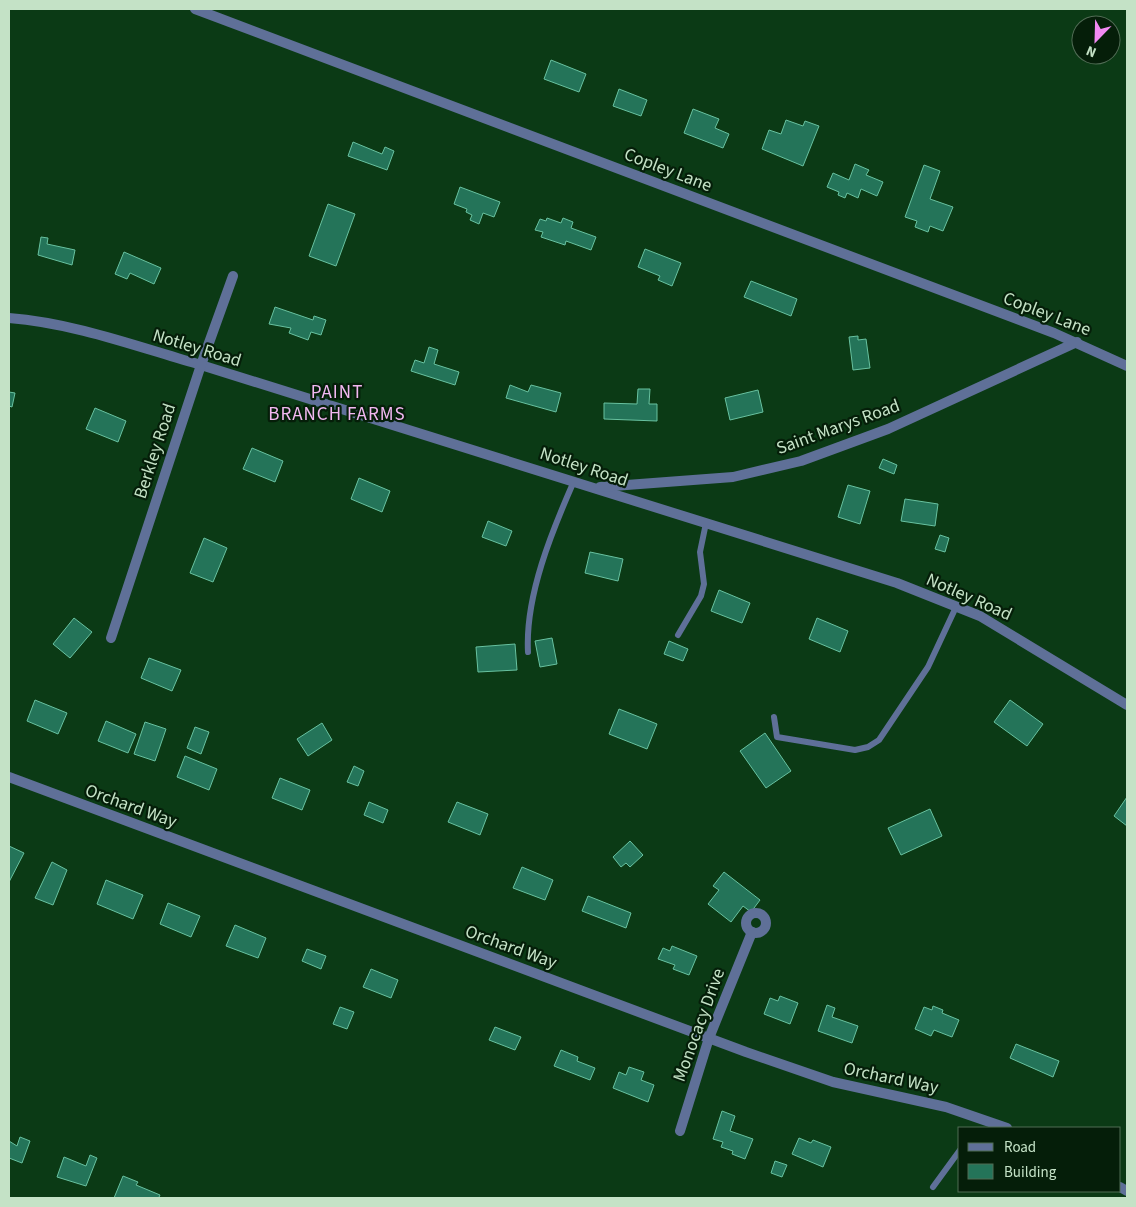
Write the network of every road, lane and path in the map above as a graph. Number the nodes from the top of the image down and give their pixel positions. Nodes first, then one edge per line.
1 (195, 9) edge
2 (233, 276) dead end
3 (9, 318) edge
4 (1077, 342) junction
5 (201, 365) junction
6 (1127, 366) edge
7 (574, 481) junction
8 (594, 488) junction
9 (706, 523) junction
10 (956, 607) junction
11 (678, 635) dead end
12 (111, 638) dead end
13 (528, 652) dead end
14 (1127, 704) edge
15 (774, 717) dead end
16 (9, 777) edge
17 (752, 932) dead end
18 (709, 1038) junction
19 (985, 1125) edge
20 (1000, 1127) edge
21 (680, 1131) dead end
22 (958, 1153) edge
23 (933, 1187) dead end

1 - 4 street, Copley Lane
2 - 5 street, Berkley Road
3 - 5 street, Notley Road
4 - 6 street, Copley Lane
4 - 8 street, Saint Marys Road
5 - 7 street, Notley Road
5 - 12 street, Berkley Road
7 - 8 street, Notley Road
7 - 13 lane
8 - 9 street, Notley Road
9 - 10 street, Notley Road
9 - 11 lane
10 - 14 street, Notley Road
10 - 15 lane
16 - 18 street, Orchard Way
17 - 18 street, Monocacy Drive
18 - 19 street, Orchard Way
18 - 21 street, Monocacy Drive
19 - 20 street, Orchard Way
22 - 23 lane

